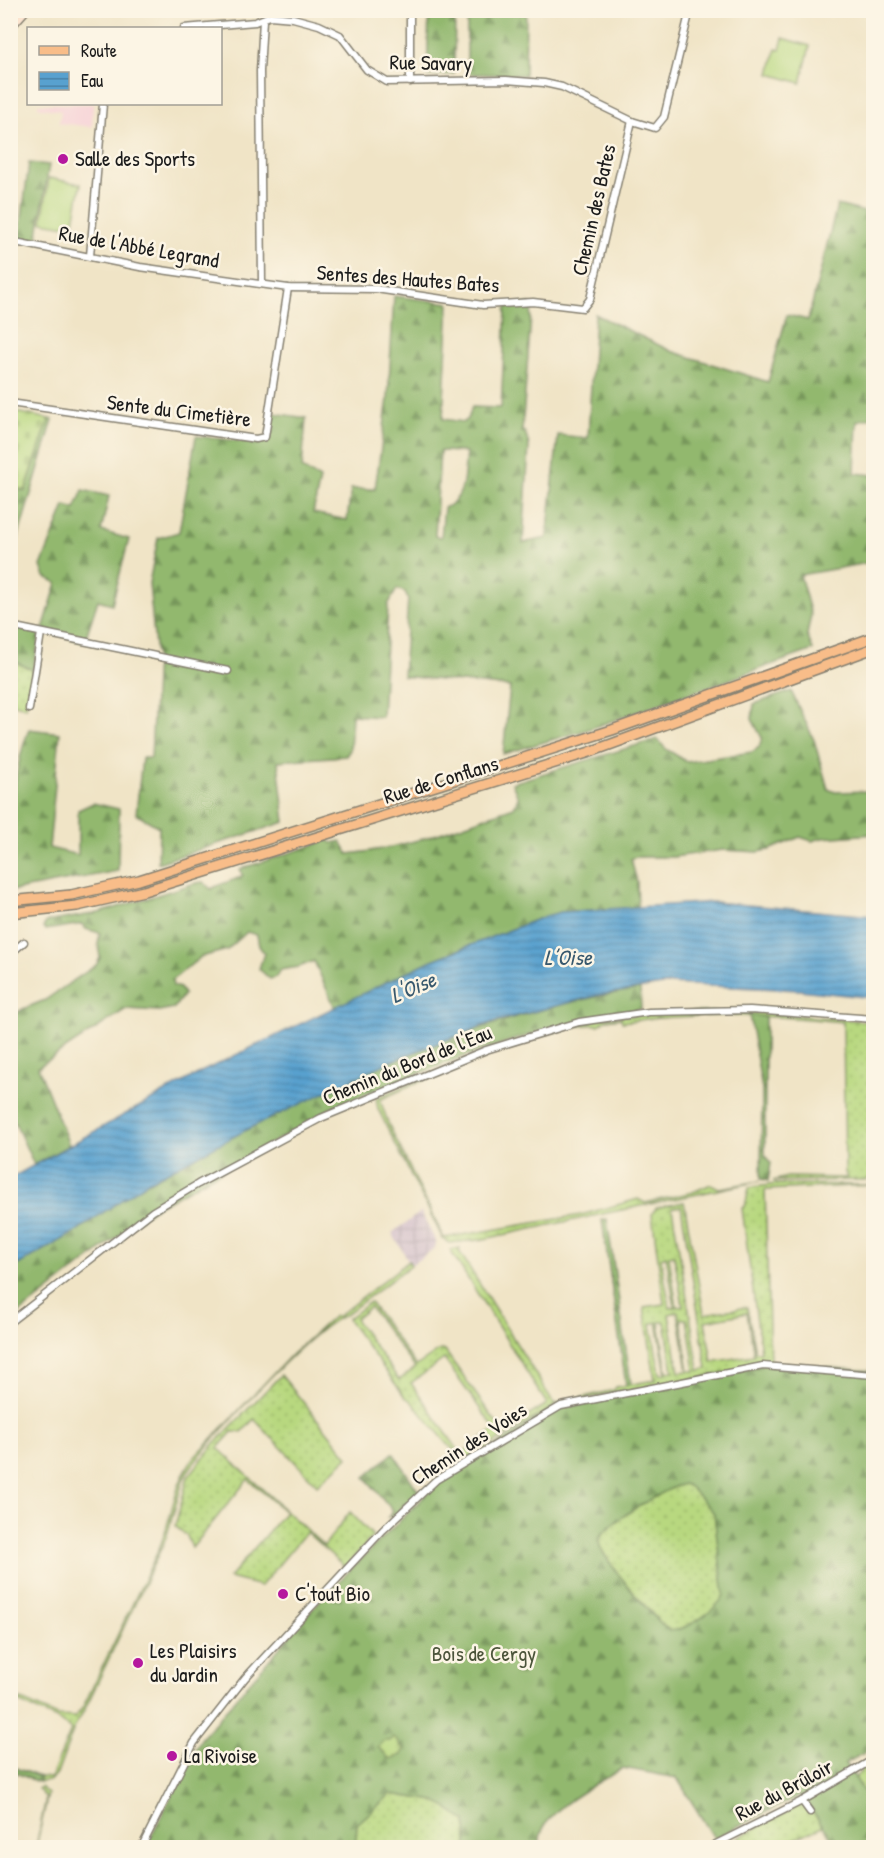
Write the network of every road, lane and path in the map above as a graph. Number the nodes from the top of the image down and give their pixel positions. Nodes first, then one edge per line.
1 (26, 10) edge
2 (410, 10) edge
3 (690, 10) edge
4 (265, 15) edge
5 (10, 27) edge
6 (190, 27) edge
7 (410, 82) junction
8 (103, 105) edge
9 (632, 120) junction
10 (10, 241) edge
11 (90, 256) junction
12 (262, 283) junction
13 (288, 288) junction
14 (587, 306) joint
15 (10, 403) edge
16 (10, 626) edge
17 (41, 633) junction
18 (873, 637) edge
19 (873, 648) edge
20 (228, 671) dead end
21 (29, 709) dead end
22 (10, 901) edge
23 (10, 913) edge
24 (24, 942) dead end
25 (10, 954) edge
26 (873, 1019) edge
27 (10, 1322) edge
28 (873, 1375) edge
29 (873, 1759) edge
30 (802, 1801) junction
31 (810, 1812) dead end
32 (141, 1848) edge
33 (708, 1848) edge

1 - 5 street
2 - 7 street
3 - 9 street, Rue Savary
4 - 6 street, Rue Savary
4 - 7 street, Rue Savary
4 - 12 street
7 - 9 street, Rue Savary
8 - 11 street
9 - 14 street, Chemin des Bates
10 - 11 street, Rue de l'Abbé Legrand
11 - 12 street, Rue de l'Abbé Legrand
12 - 13 street, Sentes des Hautes Bates
13 - 14 street, Sentes des Hautes Bates
13 - 15 street, Sente du Cimetière
16 - 17 street
17 - 20 street
17 - 21 street
18 - 22 main road, Rue de Conflans
19 - 23 main road, Rue de Conflans
24 - 25 street
26 - 27 street, Chemin du Bord de l'Eau
28 - 32 street, Chemin des Voies
29 - 30 street, Rue du Brûloir
30 - 31 street
30 - 33 street, Rue du Brûloir

